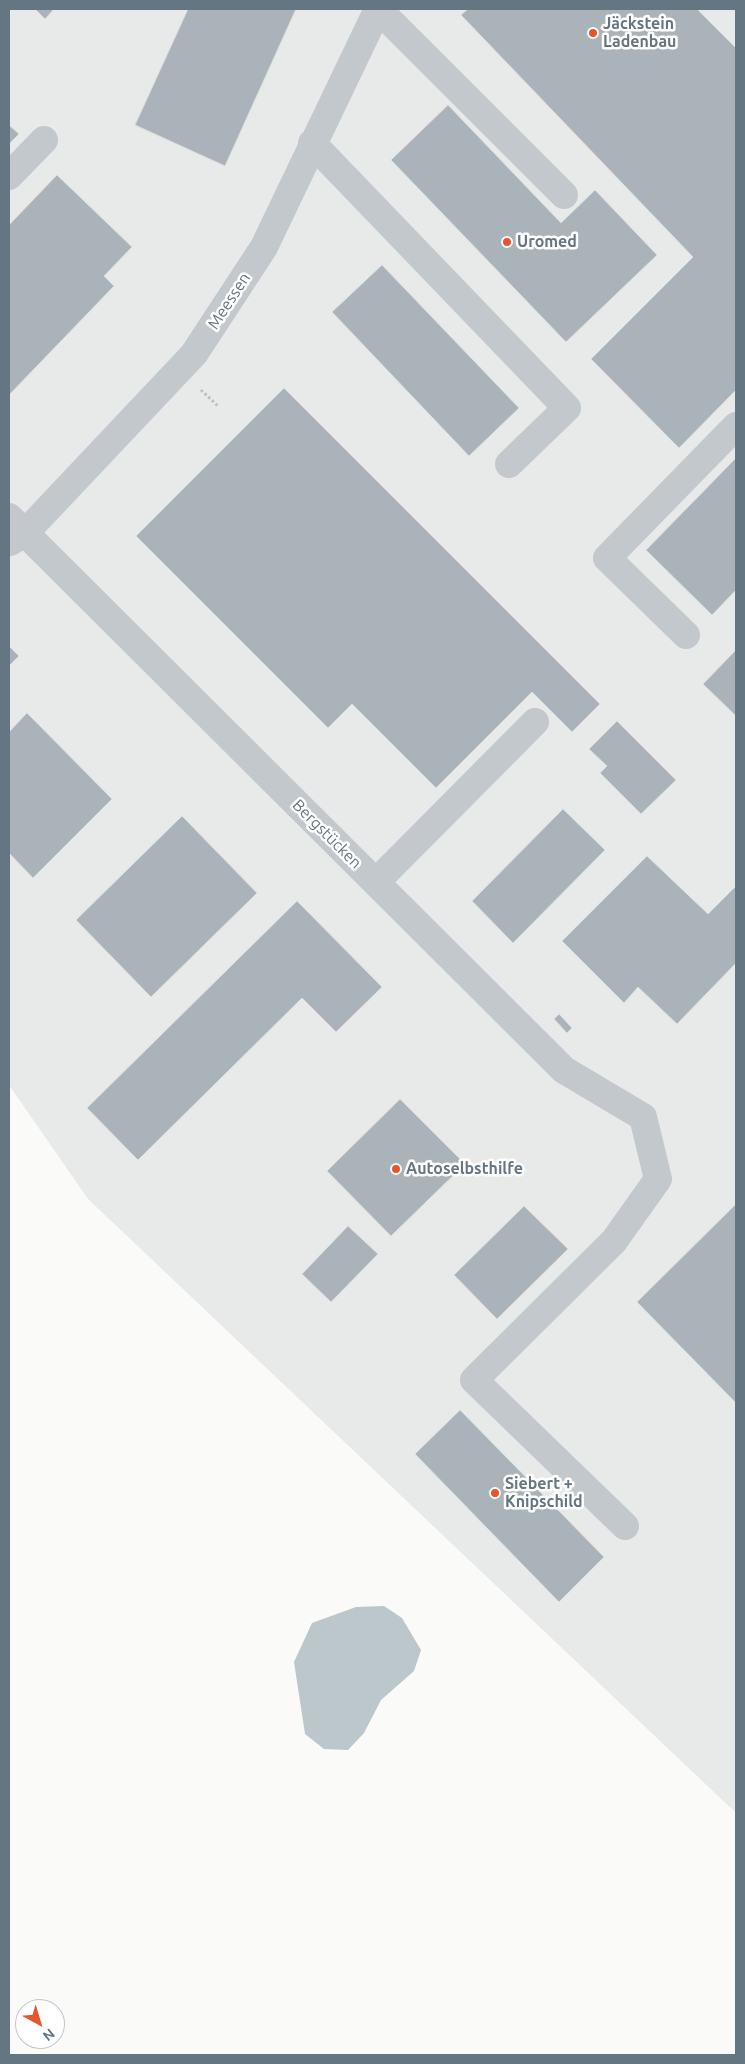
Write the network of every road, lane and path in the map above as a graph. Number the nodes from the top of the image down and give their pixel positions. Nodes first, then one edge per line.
1 (378, 9) edge
2 (44, 140) dead end
3 (312, 143) junction
4 (9, 176) edge
5 (564, 194) dead end
6 (736, 426) edge
7 (509, 464) dead end
8 (13, 530) edge
9 (686, 635) dead end
10 (535, 722) dead end
11 (376, 882) junction
12 (625, 1526) dead end

1 - 3 street, Meessen
1 - 5 street
2 - 4 street
3 - 7 street
3 - 8 street, Meessen
6 - 9 street
8 - 11 street, Bergstücken
10 - 11 street
11 - 12 street, Bergstücken

